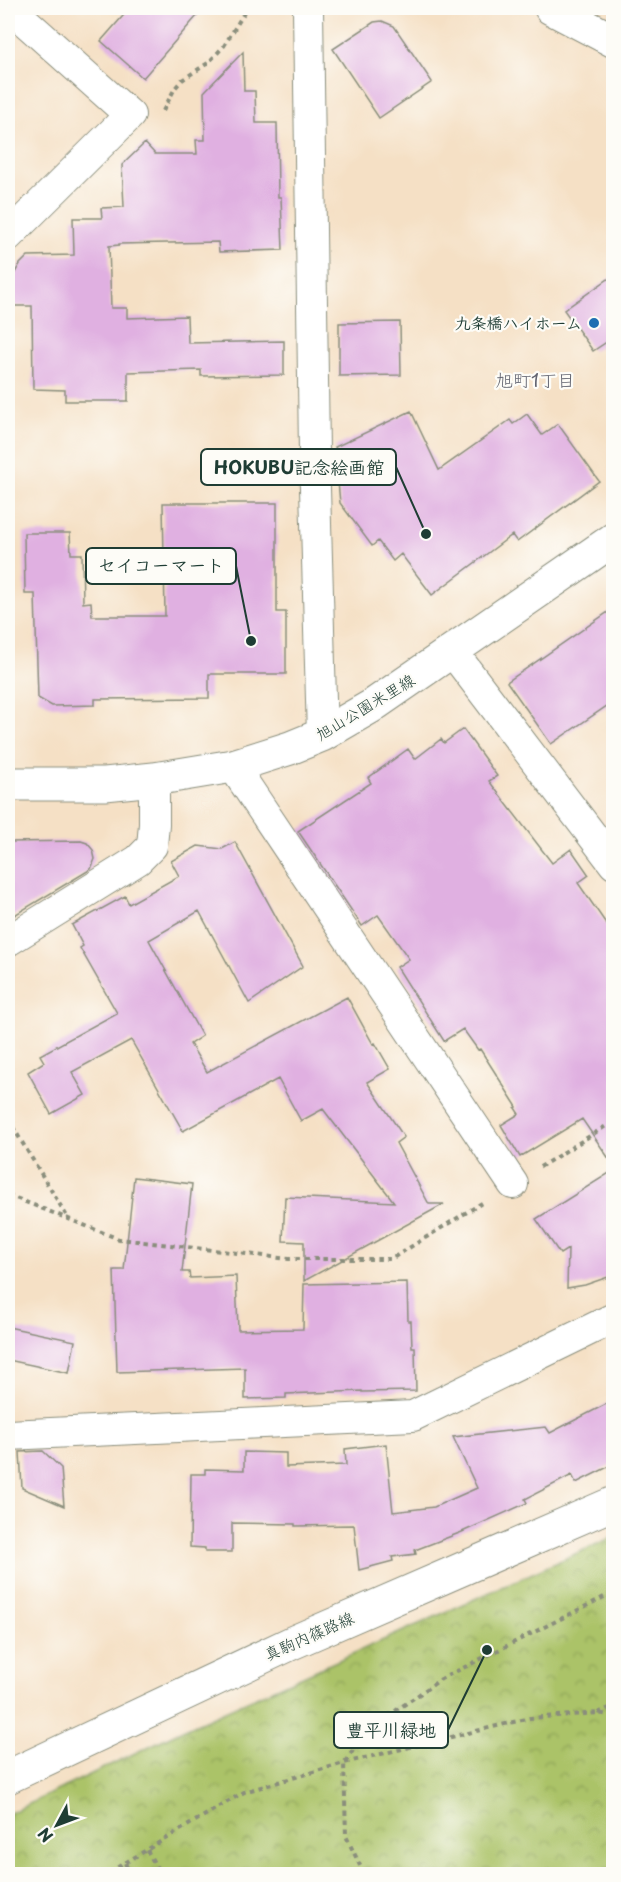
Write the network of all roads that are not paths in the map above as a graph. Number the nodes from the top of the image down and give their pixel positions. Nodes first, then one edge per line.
1 (10, 8) edge
2 (308, 8) edge
3 (551, 8) edge
4 (614, 41) edge
5 (8, 236) edge
6 (614, 539) edge
7 (452, 651) junction
8 (322, 735) junction
9 (233, 766) junction
10 (154, 779) junction
11 (8, 784) edge
12 (614, 864) edge
13 (8, 941) edge
14 (513, 1184) road end
15 (614, 1318) edge
16 (8, 1435) edge
17 (614, 1503) edge
18 (8, 1777) edge

1 - 5 street
2 - 8 street
3 - 4 main road
6 - 7 main road, 旭山公園米里線
7 - 8 main road, 旭山公園米里線
7 - 12 street
8 - 9 main road, 旭山公園米里線
9 - 10 main road, 旭山公園米里線
9 - 14 street
10 - 11 main road, 旭山公園米里線
10 - 13 street
15 - 16 street
17 - 18 main road, 真駒内篠路線

